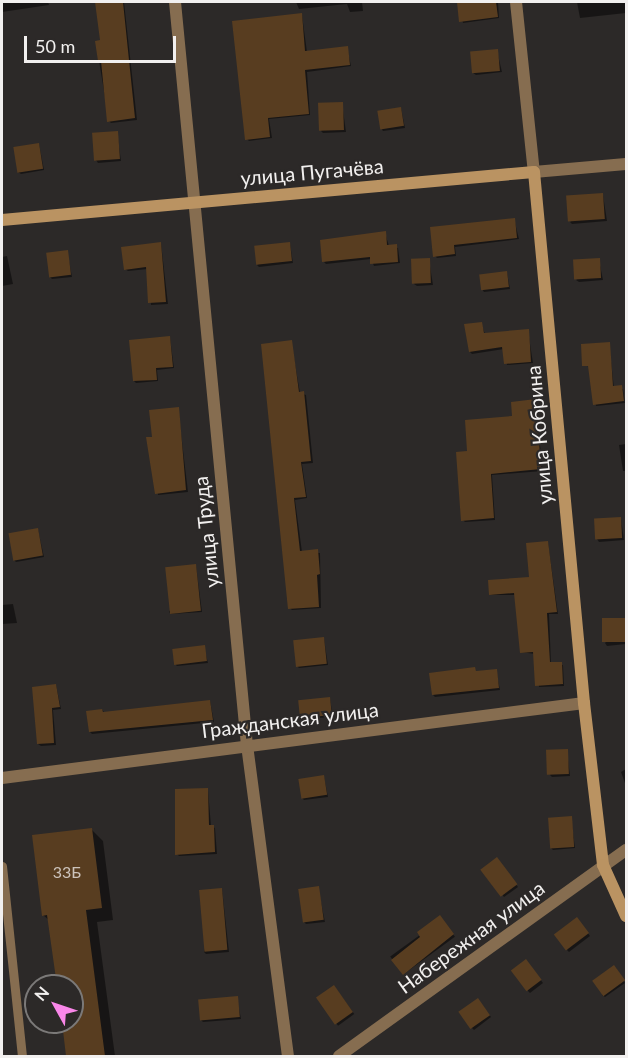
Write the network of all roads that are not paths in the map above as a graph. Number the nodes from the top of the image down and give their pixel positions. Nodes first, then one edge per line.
1 (175, 2) edge
2 (516, 2) edge
3 (627, 164) edge
4 (534, 172) junction
5 (194, 203) junction
6 (2, 220) edge
7 (584, 703) junction
8 (247, 745) junction
9 (2, 778) edge
10 (627, 850) edge
11 (603, 865) junction
12 (2, 866) edge
13 (3, 906) edge
14 (627, 916) edge
15 (22, 1056) edge
16 (288, 1056) edge
17 (339, 1056) edge

1 - 5 street, улица Труда
2 - 4 street, улица Кобрина
3 - 4 street, улица Пугачёва
4 - 5 main road, улица Пугачёва
4 - 7 main road, улица Кобрина
5 - 6 main road, улица Пугачёва
5 - 8 street, улица Труда
7 - 8 street, Гражданская улица
7 - 11 main road, улица Кобрина
8 - 9 street, Гражданская улица
8 - 16 street, улица Труда
10 - 11 street, Набережная улица
11 - 14 main road, улица Кобрина
11 - 17 street, Набережная улица
12 - 13 lane
13 - 15 lane

